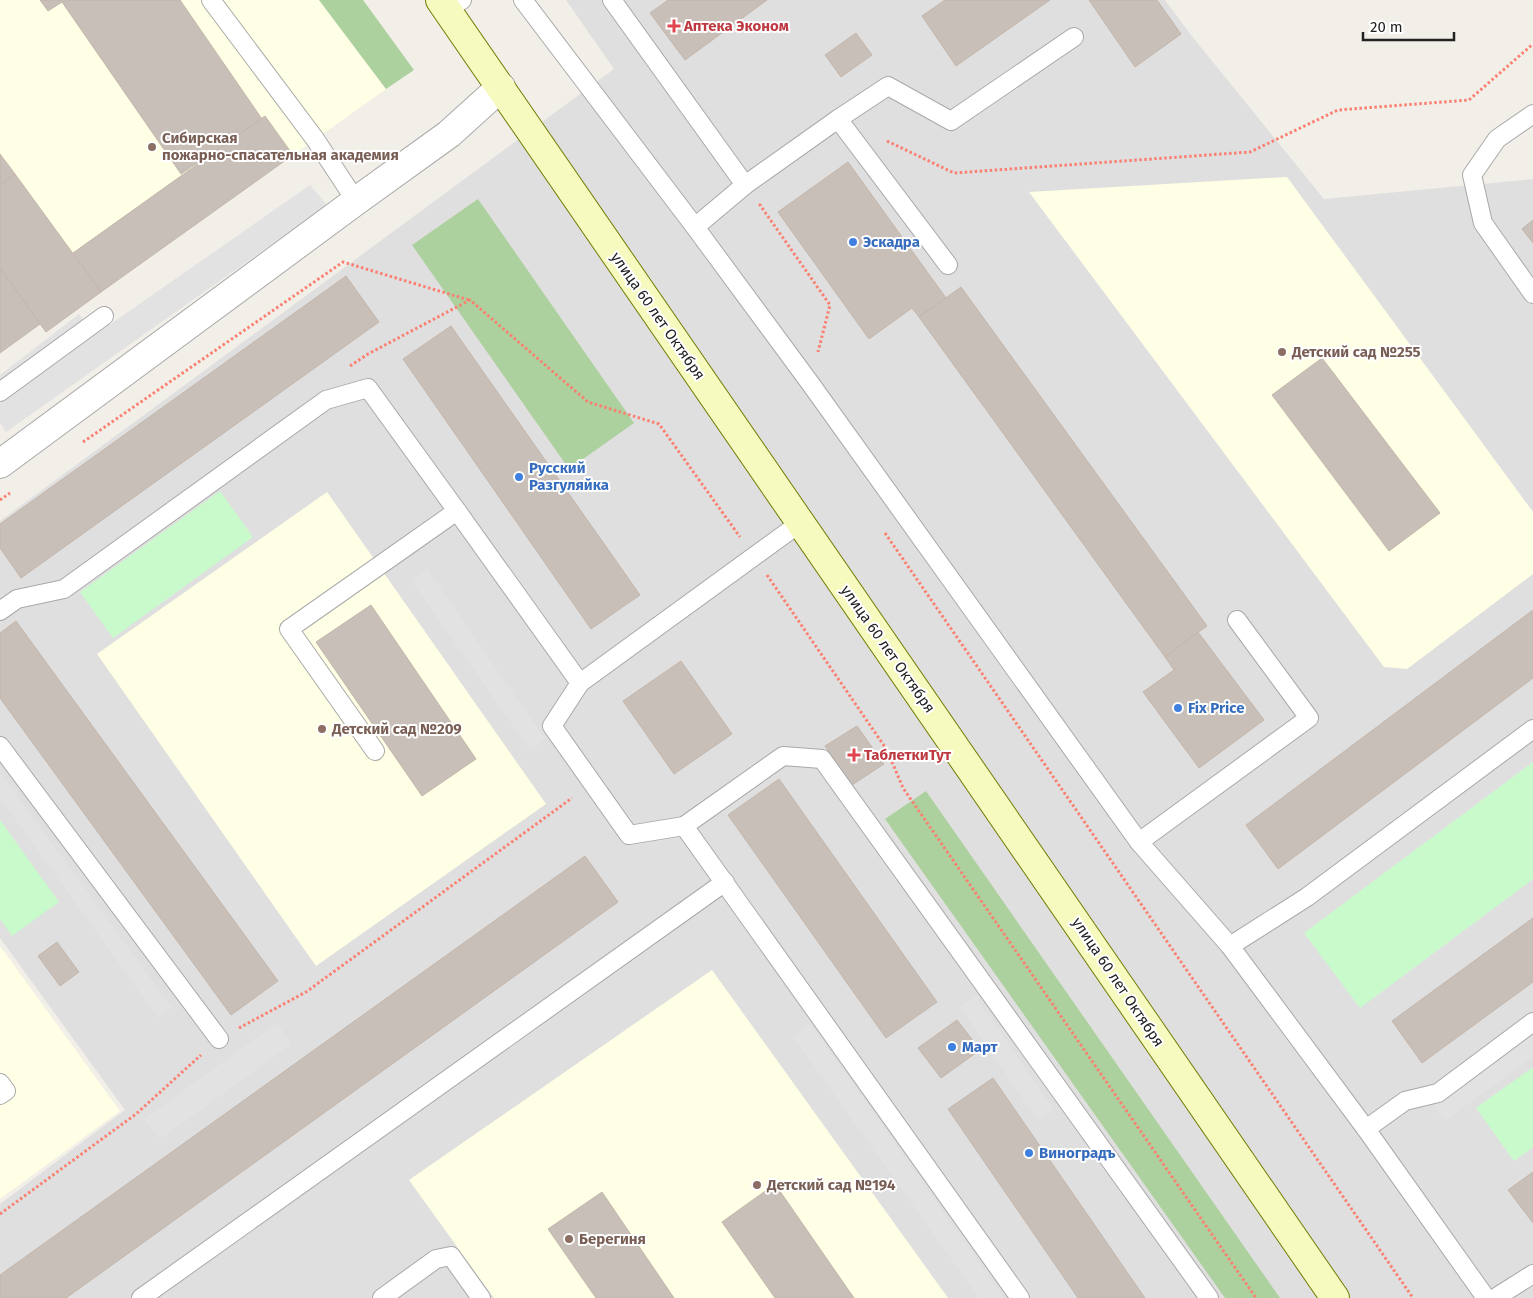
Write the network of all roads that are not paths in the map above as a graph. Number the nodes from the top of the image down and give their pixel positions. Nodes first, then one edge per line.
1 (211, 0) edge
2 (524, 0) edge
3 (620, 2) edge
4 (450, 4) edge
5 (1074, 38) dead end
6 (501, 87) junction
7 (1533, 114) edge
8 (838, 119) junction
9 (745, 185) junction
10 (356, 201) junction
11 (696, 227) junction
12 (948, 265) dead end
13 (1533, 294) edge
14 (104, 316) dead end
15 (0, 392) edge
16 (2, 460) edge
17 (457, 511) junction
18 (800, 523) junction
19 (0, 611) edge
20 (1237, 620) dead end
21 (580, 683) junction
22 (1533, 729) edge
23 (0, 746) edge
24 (375, 751) dead end
25 (684, 826) junction
26 (1139, 842) junction
27 (725, 882) junction
28 (1230, 946) junction
29 (1533, 1022) edge
30 (219, 1039) road end
31 (0, 1083) edge
32 (0, 1095) edge
33 (1366, 1128) junction
34 (1533, 1274) edge
35 (141, 1298) edge
36 (382, 1298) edge
37 (481, 1298) edge
38 (1020, 1298) edge
39 (1209, 1298) edge
40 (1335, 1298) edge
41 (1486, 1298) edge
42 (1495, 1298) edge

1 - 10 lane
2 - 11 lane
3 - 9 lane
4 - 6 main road, улица 60 лет Октября
5 - 8 lane
6 - 10 street
6 - 18 main road, улица 60 лет Октября
7 - 13 lane
8 - 9 lane
8 - 12 lane
9 - 11 lane
10 - 16 street
11 - 26 lane
14 - 15 lane
17 - 19 lane
17 - 21 lane
17 - 24 lane
18 - 21 lane
18 - 40 main road, улица 60 лет Октября
20 - 26 lane
21 - 25 lane
22 - 28 lane
23 - 30 lane
25 - 27 lane
25 - 39 lane
26 - 28 lane
27 - 35 lane
27 - 38 lane
28 - 33 lane
29 - 33 lane
31 - 32 lane
33 - 41 lane
34 - 42 lane
36 - 37 lane

